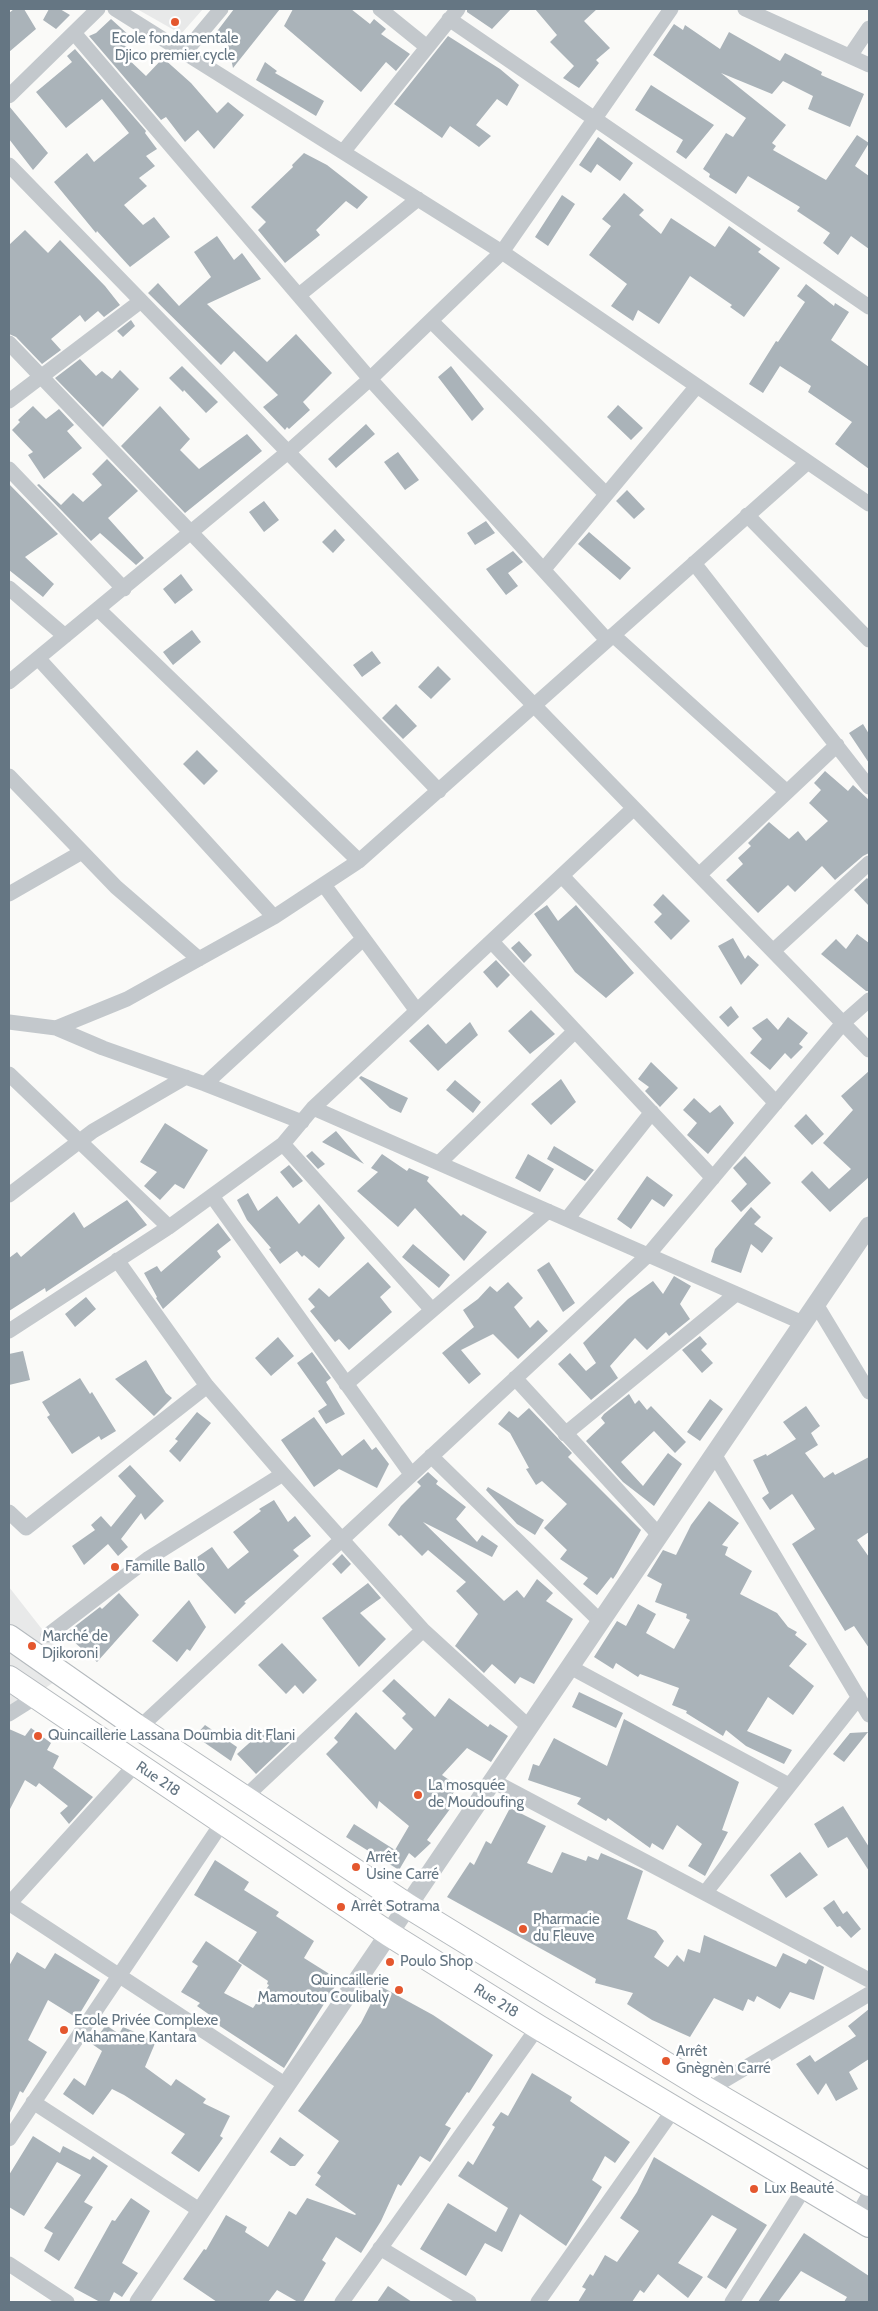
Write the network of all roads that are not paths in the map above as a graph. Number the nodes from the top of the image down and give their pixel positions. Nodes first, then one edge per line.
1 (98, 9) edge
2 (116, 9) edge
3 (221, 9) edge
4 (380, 9) edge
5 (671, 9) edge
6 (745, 9) edge
7 (454, 14) edge
8 (869, 28) edge
9 (75, 34) junction
10 (427, 47) junction
11 (185, 52) junction
12 (850, 56) junction
13 (869, 65) edge
14 (9, 96) edge
15 (595, 118) junction
16 (343, 152) junction
17 (9, 165) edge
18 (418, 199) junction
19 (502, 252) junction
20 (299, 295) junction
21 (141, 301) junction
22 (869, 307) edge
23 (431, 321) junction
24 (9, 343) edge
25 (41, 376) junction
26 (370, 379) junction
27 (697, 386) junction
28 (9, 401) edge
29 (288, 452) junction
30 (808, 462) junction
31 (9, 469) edge
32 (606, 494) junction
33 (869, 504) edge
34 (747, 515) junction
35 (191, 533) junction
36 (694, 563) junction
37 (544, 568) junction
38 (9, 588) edge
39 (124, 589) junction
40 (99, 610) junction
41 (65, 636) junction
42 (610, 638) junction
43 (869, 640) edge
44 (38, 658) junction
45 (9, 682) edge
46 (534, 705) junction
47 (837, 745) junction
48 (9, 776) edge
49 (869, 787) edge
50 (439, 790) junction
51 (787, 792) junction
52 (634, 808) junction
53 (82, 852) junction
54 (359, 861) junction
55 (869, 863) edge
56 (699, 875) junction
57 (562, 876) junction
58 (324, 885) junction
59 (9, 894) edge
60 (274, 917) junction
61 (363, 939) junction
62 (492, 942) junction
63 (773, 951) junction
64 (199, 959) junction
65 (869, 1000) edge
66 (417, 1011) junction
67 (9, 1022) edge
68 (843, 1023) junction
69 (56, 1028) junction
70 (575, 1030) junction
71 (869, 1050) edge
72 (9, 1074) edge
73 (186, 1077) junction
74 (205, 1084) junction
75 (776, 1103) junction
76 (313, 1108) junction
77 (652, 1112) junction
78 (302, 1122) junction
79 (79, 1141) junction
80 (283, 1144) junction
81 (439, 1163) junction
82 (713, 1178) junction
83 (9, 1195) edge
84 (212, 1196) junction
85 (548, 1211) junction
86 (566, 1219) junction
87 (869, 1226) edge
88 (169, 1227) junction
89 (648, 1255) junction
90 (117, 1260) junction
91 (736, 1294) junction
92 (816, 1304) junction
93 (432, 1310) junction
94 (803, 1323) junction
95 (9, 1331) edge
96 (515, 1378) junction
97 (346, 1384) junction
98 (207, 1386) junction
99 (869, 1392) edge
100 (566, 1434) junction
101 (714, 1454) junction
102 (431, 1456) junction
103 (283, 1474) junction
104 (411, 1474) junction
105 (9, 1512) edge
106 (659, 1535) junction
107 (341, 1538) junction
108 (601, 1622) junction
109 (423, 1630) junction
110 (48, 1635) dead end
111 (9, 1637) edge
112 (570, 1667) junction
113 (9, 1678) edge
114 (36, 1696) junction
115 (858, 1697) junction
116 (9, 1714) edge
117 (869, 1714) edge
118 (530, 1727) junction
119 (139, 1728) junction
120 (136, 1764) junction
121 (493, 1781) junction
122 (789, 1785) junction
123 (244, 1798) junction
124 (222, 1822) junction
125 (704, 1893) junction
126 (9, 1904) edge
127 (408, 1906) junction
128 (389, 1934) junction
129 (117, 1974) junction
130 (869, 1980) edge
131 (869, 1994) edge
132 (538, 2028) junction
133 (286, 2085) junction
134 (708, 2090) junction
135 (33, 2102) junction
136 (674, 2109) junction
137 (9, 2139) edge
138 (869, 2184) edge
139 (805, 2187) junction
140 (869, 2195) edge
141 (201, 2211) junction
142 (863, 2222) edge
143 (380, 2248) junction
144 (9, 2264) edge
145 (67, 2302) edge
146 (139, 2302) edge
147 (342, 2302) edge
148 (469, 2302) edge
149 (538, 2302) edge
150 (732, 2302) edge

1 - 9 street
2 - 11 street
3 - 11 street
4 - 10 street
5 - 15 street
6 - 12 street
7 - 10 street
7 - 15 street
8 - 12 street
9 - 14 street
9 - 20 street
10 - 16 street
11 - 16 street
12 - 13 street
15 - 19 street
15 - 22 street
16 - 18 street
17 - 21 street
18 - 19 street
18 - 20 street
19 - 23 street
19 - 27 street
20 - 26 street
21 - 25 street
21 - 29 street
23 - 26 street
23 - 32 street
24 - 25 street
25 - 28 street
25 - 35 street
26 - 29 street
26 - 37 street
27 - 30 street
27 - 32 street
29 - 35 street
29 - 46 street
30 - 33 street
30 - 34 street
31 - 39 street
32 - 37 street
34 - 36 street
34 - 43 street
35 - 39 street
35 - 50 street
36 - 42 street
36 - 47 street
37 - 42 street
38 - 41 street
39 - 40 street
40 - 41 street
40 - 54 street
41 - 44 street
42 - 46 street
42 - 51 street
44 - 45 street
44 - 60 street
46 - 50 street
46 - 52 street
47 - 49 street
47 - 51 street
48 - 53 street
50 - 54 street
51 - 56 street
52 - 56 street
52 - 57 street
53 - 59 street
53 - 64 street
54 - 58 street
55 - 63 street
56 - 63 street
57 - 62 street
57 - 75 street
58 - 60 street
58 - 61 street
60 - 64 street
61 - 66 street
61 - 74 street
62 - 66 street
62 - 70 street
63 - 68 street
64 - 69 street
65 - 68 street
66 - 76 street
67 - 69 street
68 - 71 street
68 - 75 street
69 - 73 street
70 - 77 street
70 - 81 street
72 - 79 street
73 - 74 street
73 - 79 street
74 - 78 street
75 - 82 street
76 - 78 street
76 - 81 street
77 - 82 street
77 - 86 street
78 - 80 street
79 - 83 street
79 - 88 street
80 - 84 street
80 - 93 street
81 - 85 street
82 - 89 street
84 - 88 street
84 - 97 street
85 - 86 street
85 - 93 street
86 - 89 street
87 - 92 street
88 - 90 street
89 - 91 street
89 - 96 street
90 - 95 street
90 - 98 street
91 - 94 street
91 - 100 street
92 - 94 street
92 - 99 street
93 - 97 street
94 - 101 street
96 - 100 street
96 - 102 street
97 - 104 street
98 - 103 street
98 - 105 street
100 - 106 street
101 - 106 street
101 - 115 street
102 - 104 street
102 - 108 street
103 - 107 street
103 - 110 street
104 - 107 street
106 - 108 street
107 - 109 street
107 - 119 street
108 - 112 street
109 - 118 street
109 - 123 street
111 - 119 highway, Rue 218
112 - 118 street
112 - 122 street
113 - 114 highway, Rue 218
114 - 116 street
114 - 120 highway, Rue 218
115 - 117 street
115 - 122 street
118 - 121 street
119 - 123 highway, Rue 218
120 - 124 highway, Rue 218
120 - 126 street
121 - 125 street
121 - 127 street
122 - 125 street
123 - 127 highway, Rue 218
124 - 128 highway, Rue 218
124 - 129 street
125 - 130 street
126 - 129 street
127 - 128 street
127 - 134 highway, Rue 218
128 - 132 highway, Rue 218
128 - 133 street
129 - 133 street
129 - 135 street
131 - 134 street
132 - 136 highway, Rue 218
132 - 143 street
133 - 141 street
134 - 138 highway, Rue 218
135 - 137 street
135 - 141 street
136 - 139 highway, Rue 218
136 - 149 street
139 - 142 highway, Rue 218
139 - 150 street
140 - 142 street
141 - 146 street
143 - 147 street
143 - 148 street
144 - 145 street

